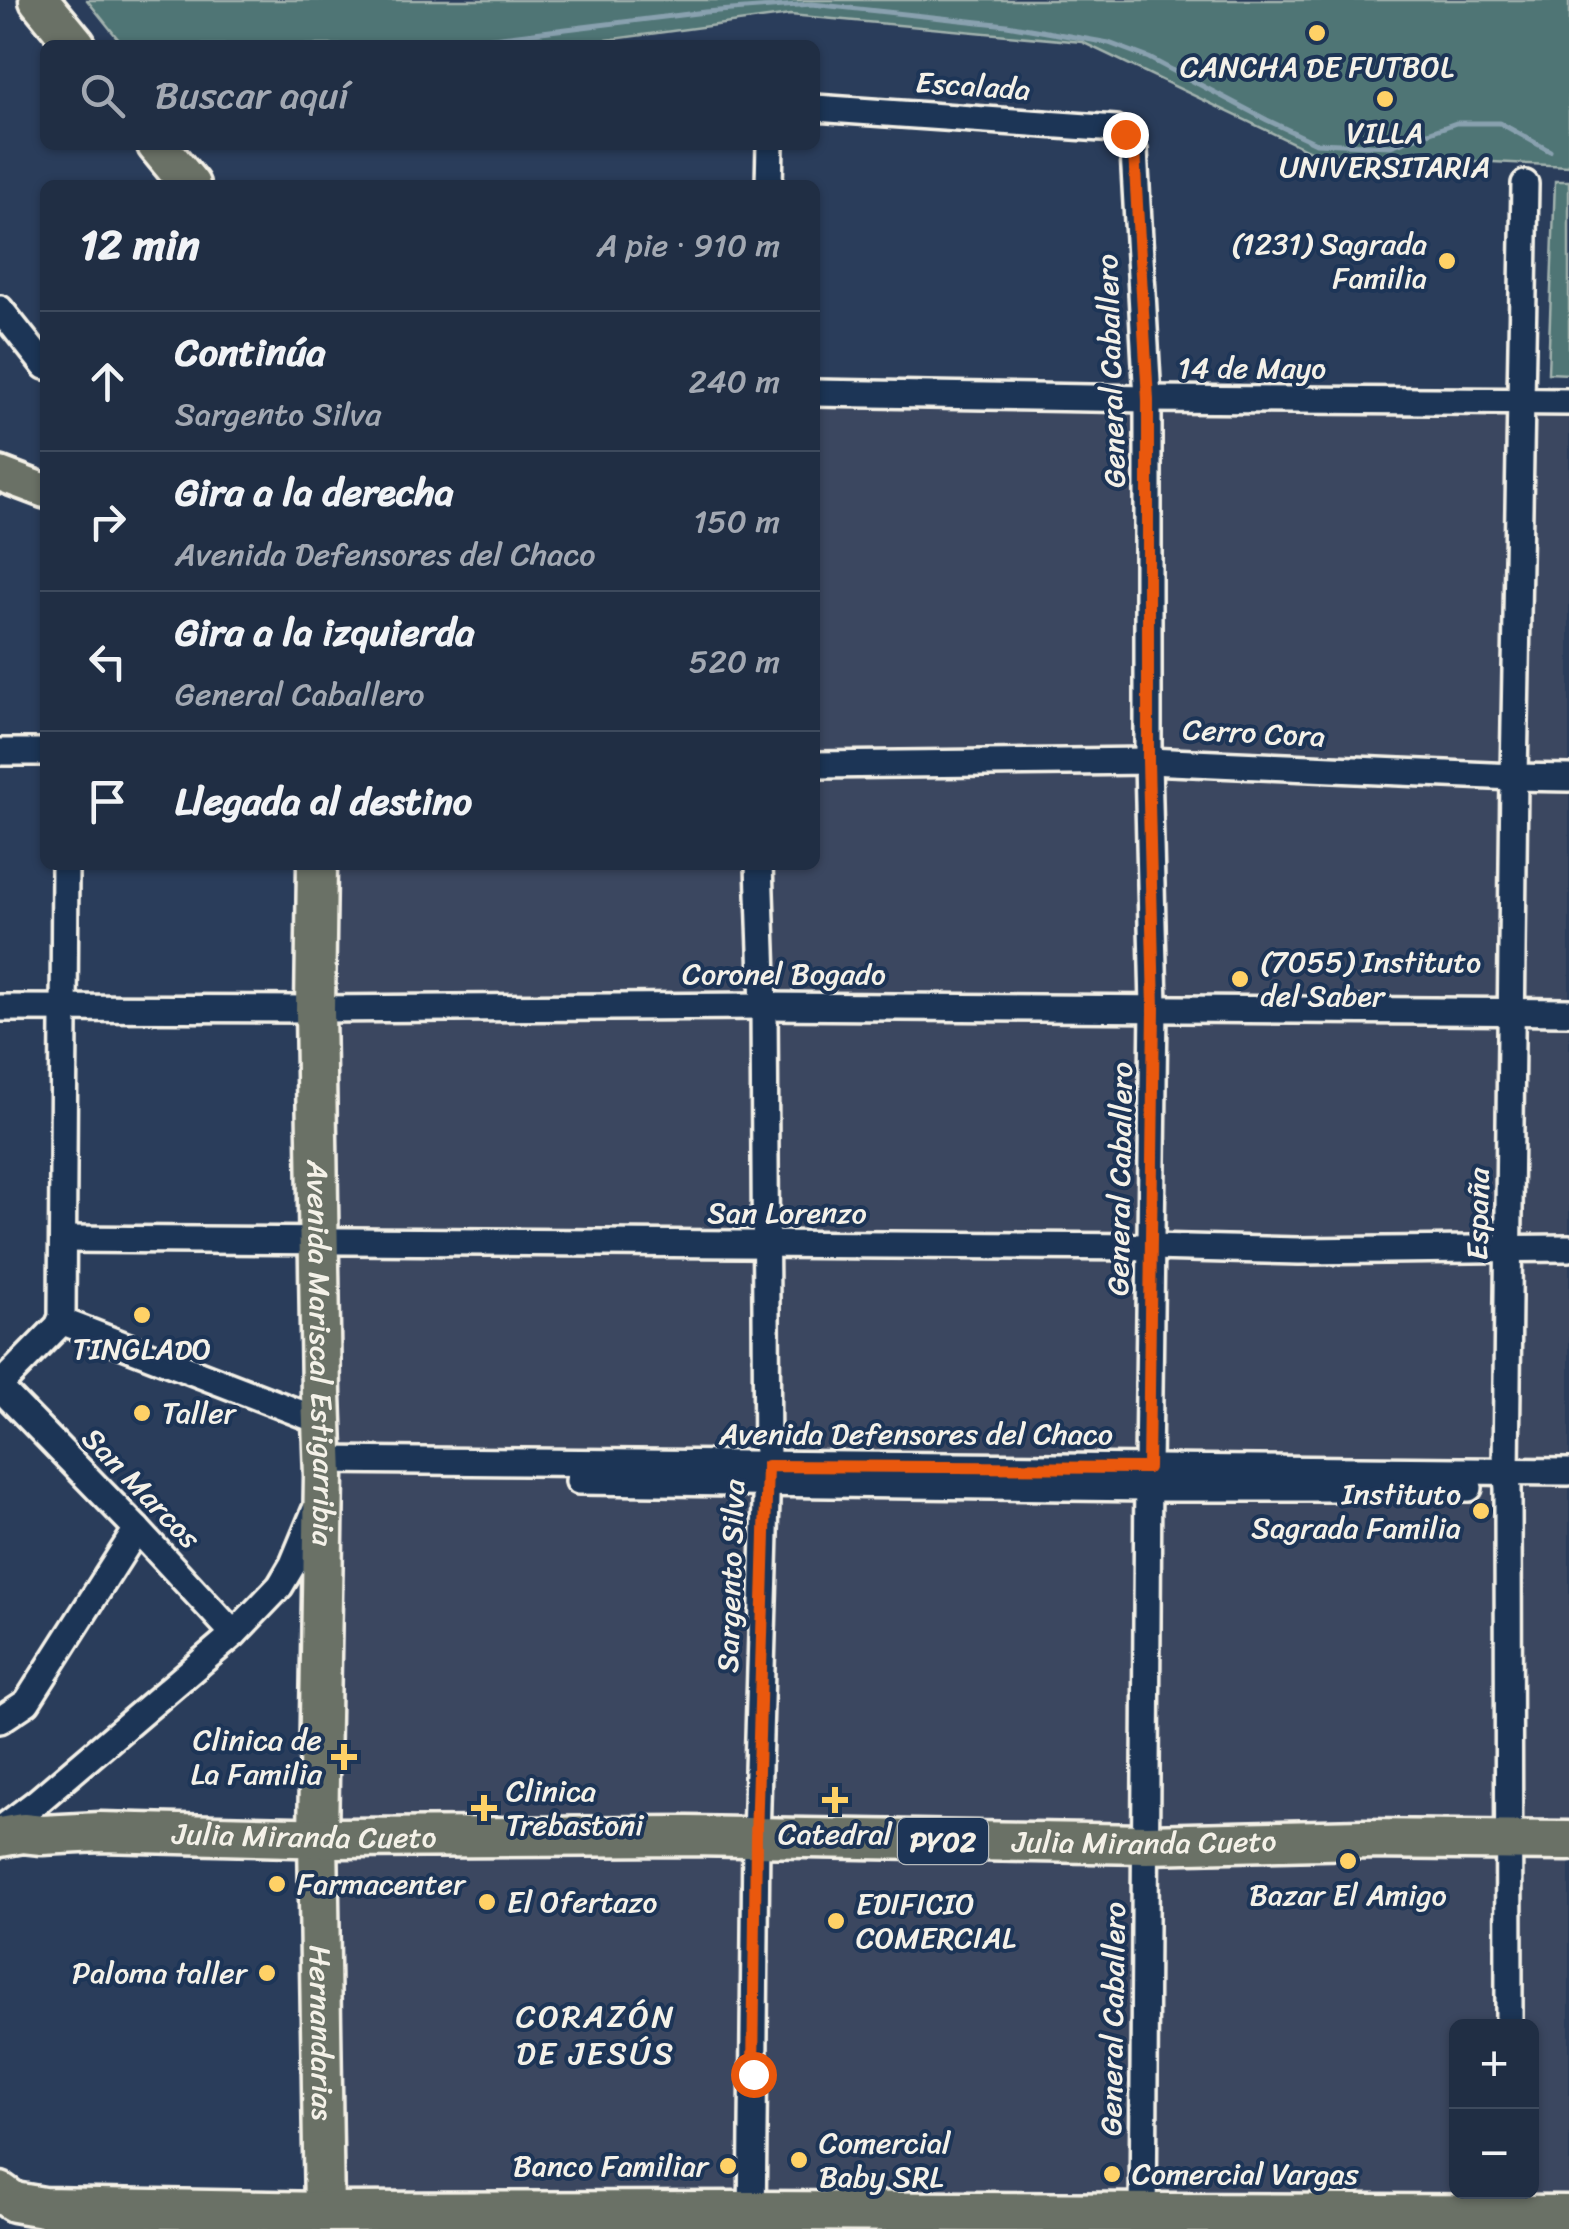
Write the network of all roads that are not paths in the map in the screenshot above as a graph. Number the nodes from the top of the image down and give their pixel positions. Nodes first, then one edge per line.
1 (39, 0) edge
2 (72, 39) edge
3 (820, 108) edge
4 (1125, 134) joint
5 (161, 150) edge
6 (770, 150) edge
7 (186, 180) edge
8 (769, 180) edge
9 (1526, 184) dead end
10 (0, 309) edge
11 (40, 360) edge
12 (820, 393) edge
13 (1148, 400) junction
14 (1523, 402) junction
15 (1569, 402) edge
16 (0, 457) edge
17 (40, 471) edge
18 (0, 474) edge
19 (40, 489) edge
20 (0, 752) edge
21 (40, 752) edge
22 (1148, 761) junction
23 (820, 765) edge
24 (1514, 778) junction
25 (1569, 778) edge
26 (64, 870) edge
27 (316, 870) edge
28 (758, 870) edge
29 (764, 1006) junction
30 (0, 1008) edge
31 (1154, 1008) junction
32 (62, 1009) junction
33 (315, 1009) junction
34 (1569, 1012) edge
35 (1512, 1013) junction
36 (63, 1239) junction
37 (319, 1241) junction
38 (767, 1245) junction
39 (1152, 1248) junction
40 (1510, 1248) junction
41 (1569, 1248) edge
42 (61, 1321) junction
43 (0, 1387) edge
44 (323, 1422) junction
45 (1569, 1472) edge
46 (324, 1475) junction
47 (766, 1476) junction
48 (1148, 1478) junction
49 (1508, 1480) junction
50 (1569, 1489) edge
51 (137, 1529) junction
52 (234, 1634) junction
53 (0, 1720) edge
54 (0, 1834) edge
55 (318, 1837) junction
56 (756, 1838) junction
57 (1509, 1840) junction
58 (1569, 1841) edge
59 (1148, 1844) junction
60 (1509, 2019) edge
61 (0, 2192) edge
62 (0, 2208) edge
63 (43, 2208) junction
64 (1509, 2212) edge
65 (1569, 2215) edge
66 (324, 2220) edge
67 (752, 2220) edge
68 (1144, 2221) edge

1 - 2 highway
3 - 4 street, Escalada
4 - 13 street, General Caballero
5 - 7 highway
6 - 8 street
9 - 14 street, España
10 - 11 street
12 - 13 street, 14 de Mayo
13 - 14 street, 14 de Mayo
13 - 22 street, General Caballero
14 - 15 street, 14 de Mayo
14 - 24 street, España
16 - 17 main road
18 - 19 main road
20 - 21 street
22 - 23 street, Cerro Cora
22 - 24 street, Cerro Cora
22 - 31 street, General Caballero
24 - 25 street, Cerro Cora
24 - 35 street, España
26 - 32 street
27 - 33 highway, Avenida Mariscal Estigarribia
28 - 29 street, Sargento Silva
29 - 31 street, Coronel Bogado
29 - 33 street, Coronel Bogado
29 - 38 street, Sargento Silva
30 - 32 street, Coronel Bogado
31 - 35 street, Coronel Bogado
31 - 39 street, General Caballero
32 - 33 street, Coronel Bogado
32 - 36 street
33 - 37 highway, Avenida Mariscal Estigarribia
34 - 35 street, Coronel Bogado
35 - 40 street, España
36 - 37 street, San Lorenzo
36 - 42 street
37 - 38 street, San Lorenzo
37 - 44 highway, Avenida Mariscal Estigarribia
38 - 39 street, San Lorenzo
38 - 47 street, Sargento Silva
39 - 40 street, San Lorenzo
39 - 48 street, General Caballero
40 - 41 street, San Lorenzo
40 - 49 street, España
42 - 43 street
42 - 44 street
43 - 51 street, San Marcos
44 - 46 highway, Avenida Mariscal Estigarribia
45 - 49 street, Avenida Defensores del Chaco
46 - 47 street, Avenida Defensores del Chaco
46 - 52 street
46 - 55 highway, Avenida Mariscal Estigarribia
47 - 48 street, Avenida Defensores del Chaco
47 - 56 street, Sargento Silva
48 - 49 street, Avenida Defensores del Chaco
48 - 59 street, General Caballero
49 - 50 street, Avenida Defensores del Chaco
49 - 57 street, España
51 - 52 street, San Marcos
51 - 53 street
52 - 54 street
54 - 55 highway, Julia Miranda Cueto / PY02
55 - 56 highway, Julia Miranda Cueto / PY02
55 - 66 highway, Hernandarias
56 - 59 highway, Julia Miranda Cueto / PY02
56 - 67 street, Sargento Silva
57 - 58 highway, Julia Miranda Cueto / PY02
57 - 59 highway, Julia Miranda Cueto / PY02
57 - 60 street, España
59 - 68 street, General Caballero
61 - 63 highway
62 - 63 main road
63 - 66 highway
64 - 65 highway
64 - 68 highway
66 - 67 highway
67 - 68 highway

